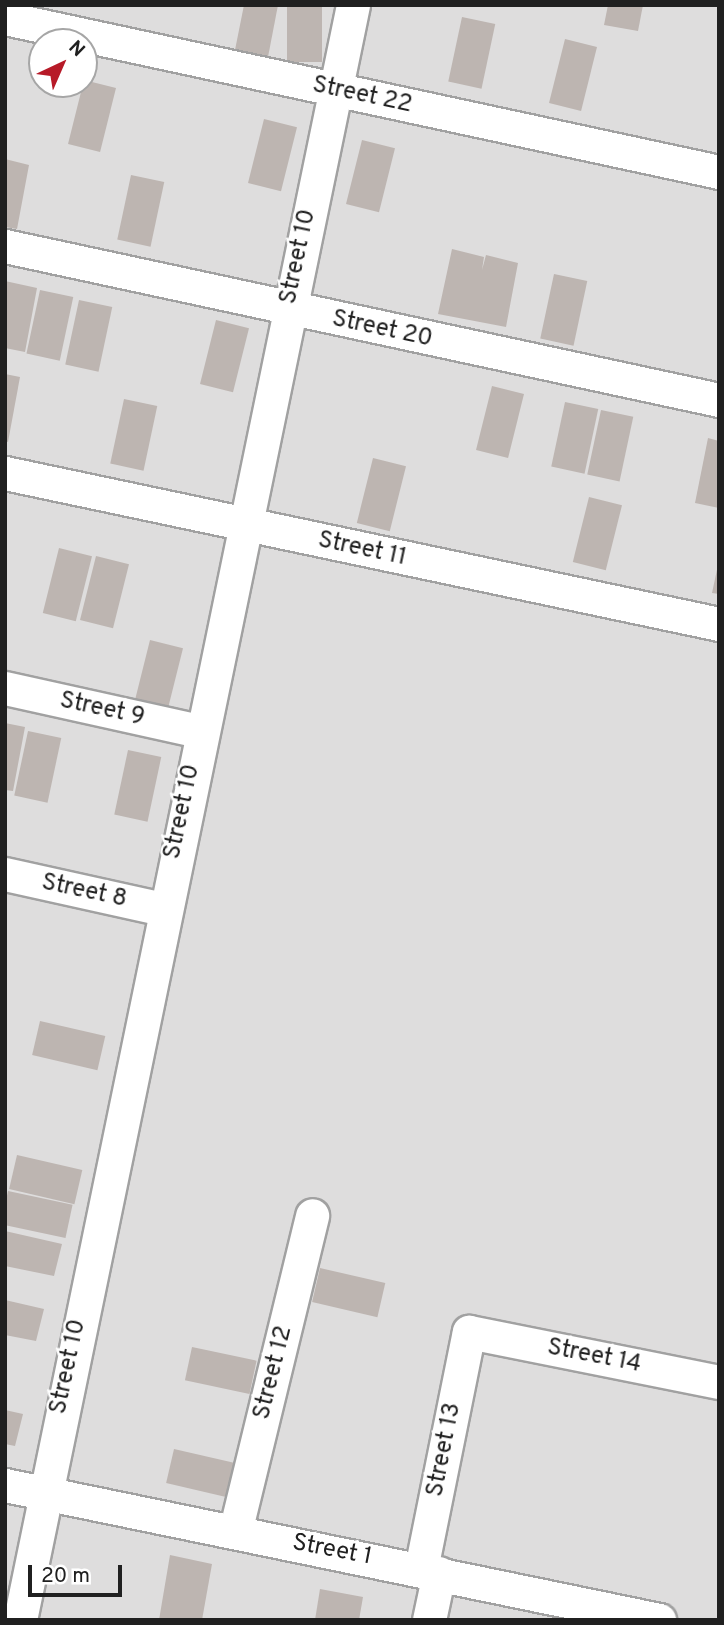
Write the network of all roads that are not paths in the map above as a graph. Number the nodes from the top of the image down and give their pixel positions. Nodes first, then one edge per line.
1 (353, 5) edge
2 (5, 18) edge
3 (334, 90) junction
4 (719, 172) edge
5 (5, 246) edge
6 (287, 310) junction
7 (719, 400) edge
8 (5, 473) edge
9 (244, 526) junction
10 (719, 624) edge
11 (5, 688) edge
12 (200, 731) junction
13 (5, 874) edge
14 (163, 909) junction
15 (312, 1215) dead end
16 (469, 1332) joint
17 (719, 1382) edge
18 (5, 1485) edge
19 (43, 1492) junction
20 (235, 1532) junction
21 (430, 1571) junction
22 (19, 1620) edge
23 (429, 1620) edge
24 (659, 1620) edge

1 - 3 street, Street 10
2 - 3 street, Street 22
3 - 4 street, Street 22
3 - 6 street, Street 10
5 - 6 street, Street 20
6 - 7 street, Street 20
6 - 9 street, Street 10
8 - 9 street, Street 11
9 - 10 street, Street 11
9 - 12 street, Street 10
11 - 12 street, Street 9
12 - 14 street, Street 10
13 - 14 street, Street 8
14 - 19 street, Street 10
15 - 20 street, Street 12
16 - 17 street, Street 14
16 - 21 street, Street 13
18 - 19 street, Street 1
19 - 20 street, Street 1
19 - 22 street, Street 10
20 - 21 street, Street 1
21 - 23 street, Street 13
21 - 24 street, Street 1

